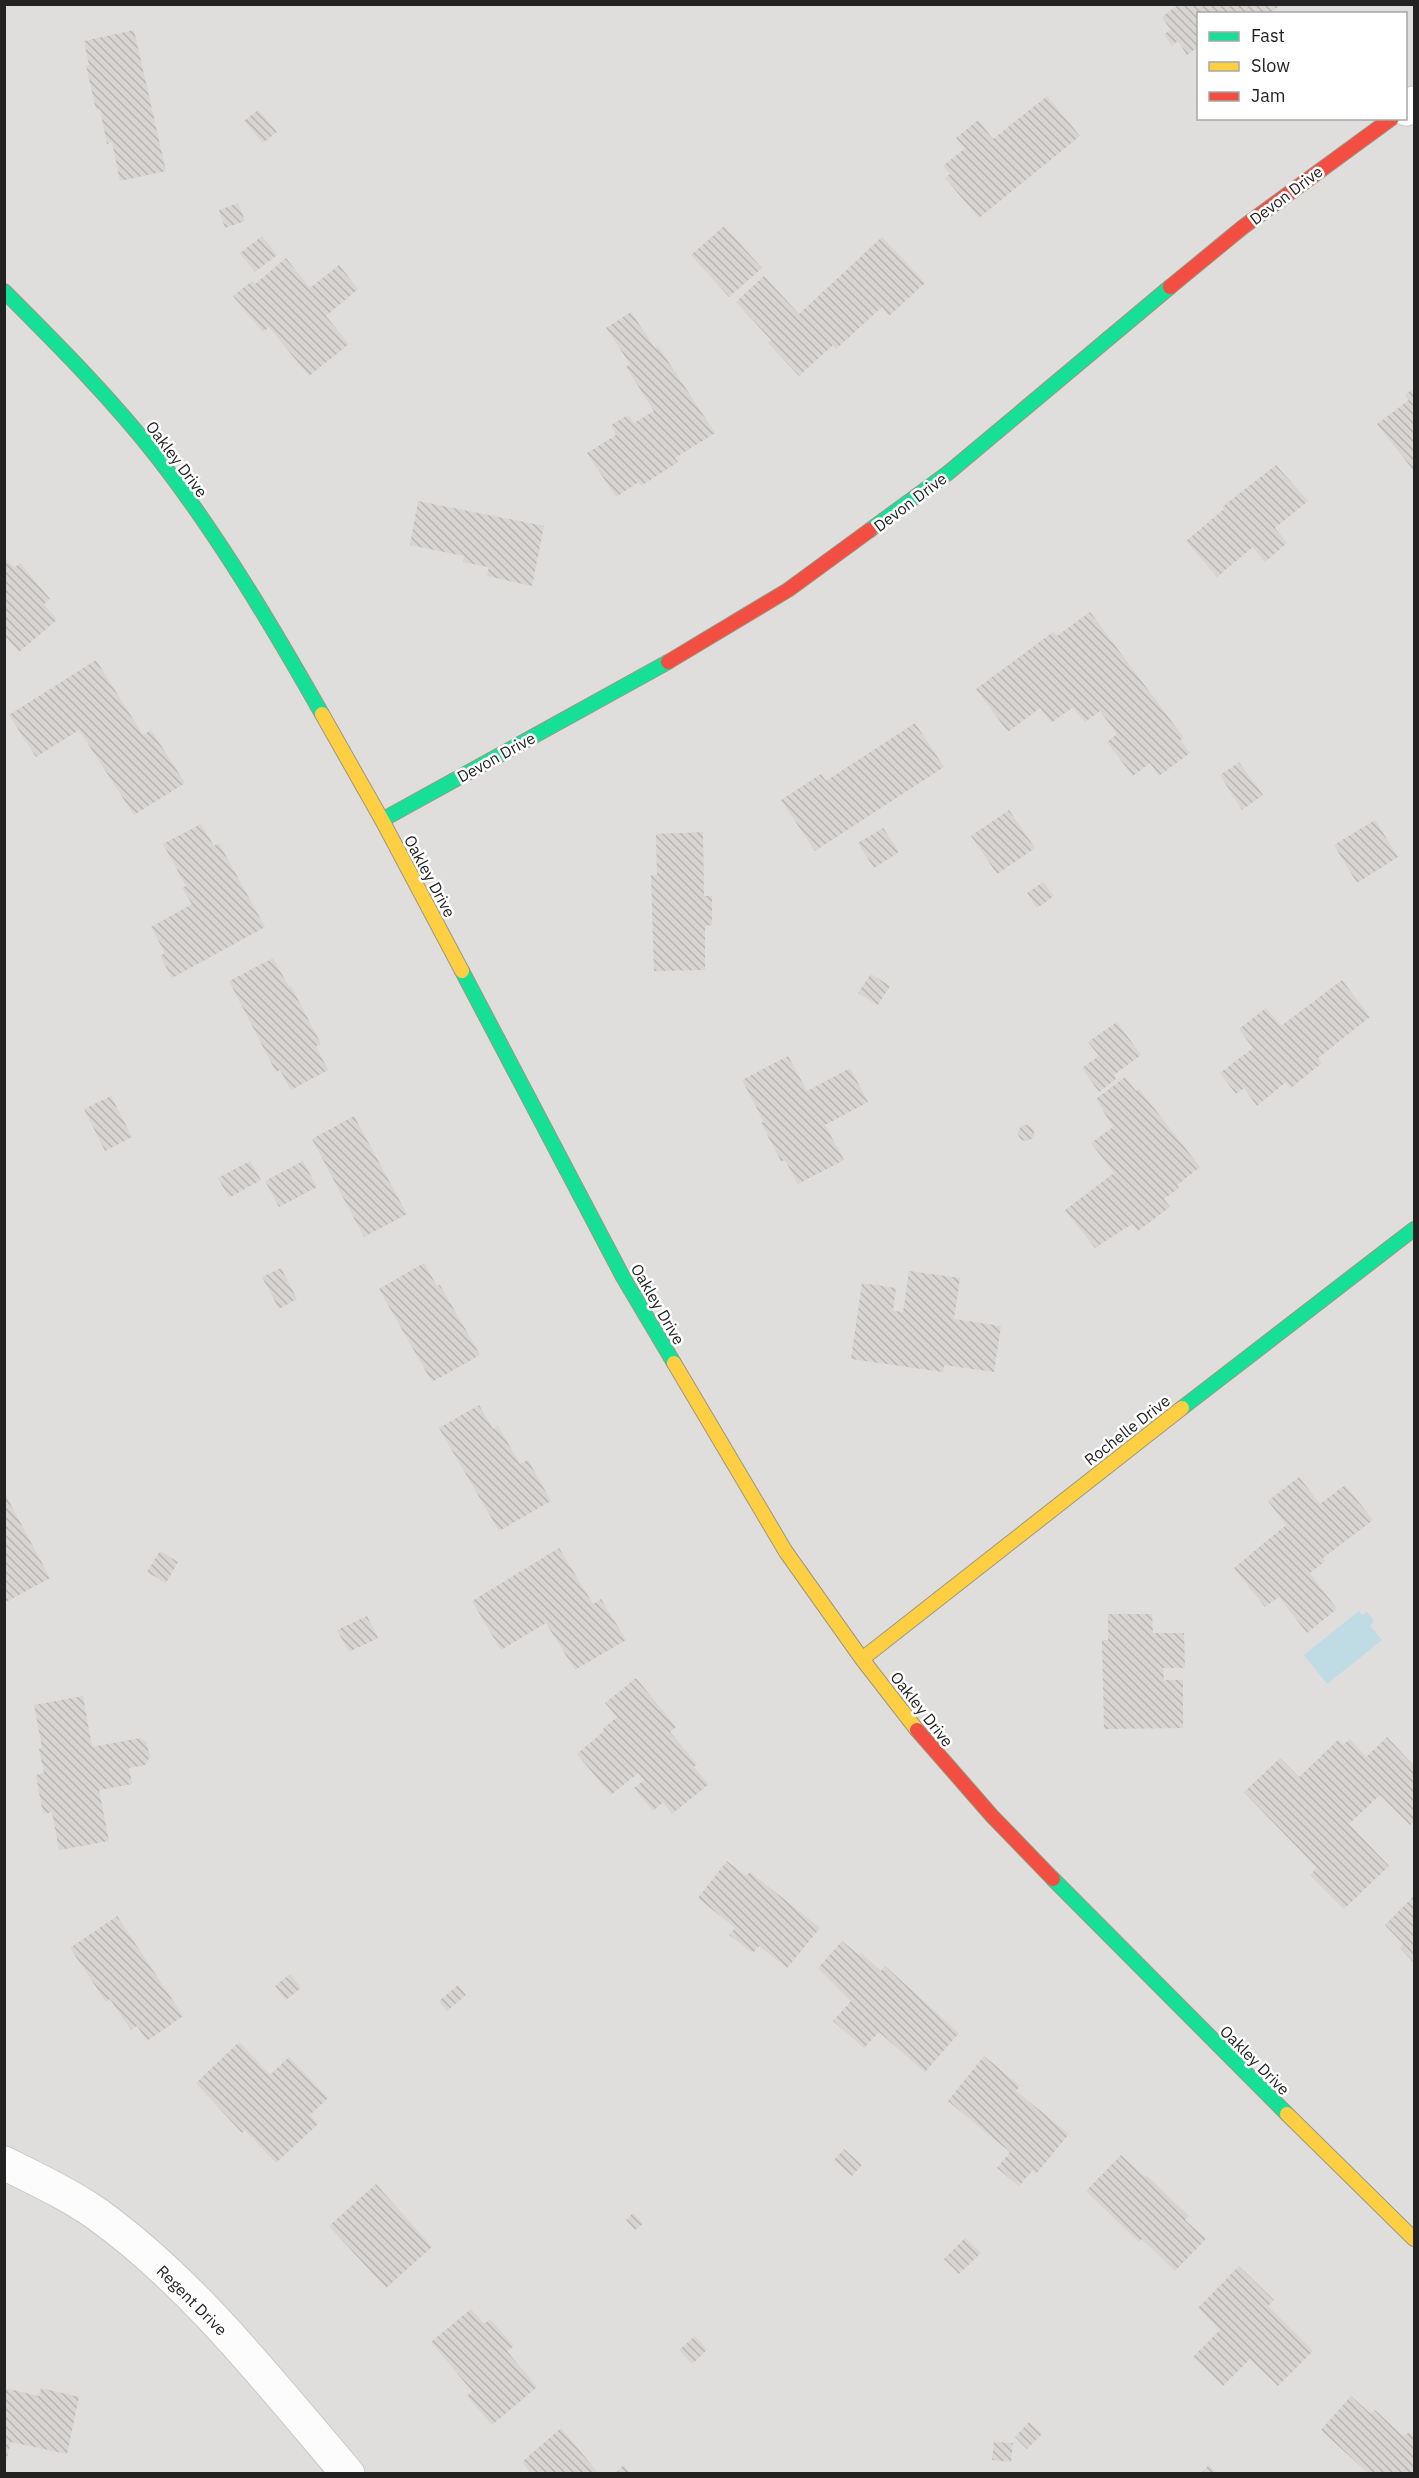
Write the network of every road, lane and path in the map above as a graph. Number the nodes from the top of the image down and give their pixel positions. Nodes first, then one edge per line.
1 (1389, 120) edge
2 (4, 291) edge
3 (382, 820) junction
4 (1414, 1228) edge
5 (862, 1659) junction
6 (4, 2163) edge
7 (1414, 2239) edge
8 (348, 2474) edge

1 - 3 street, Devon Drive
2 - 3 street, Oakley Drive
3 - 5 street, Oakley Drive
4 - 5 street, Rochelle Drive
5 - 7 street, Oakley Drive
6 - 8 street, Regent Drive

